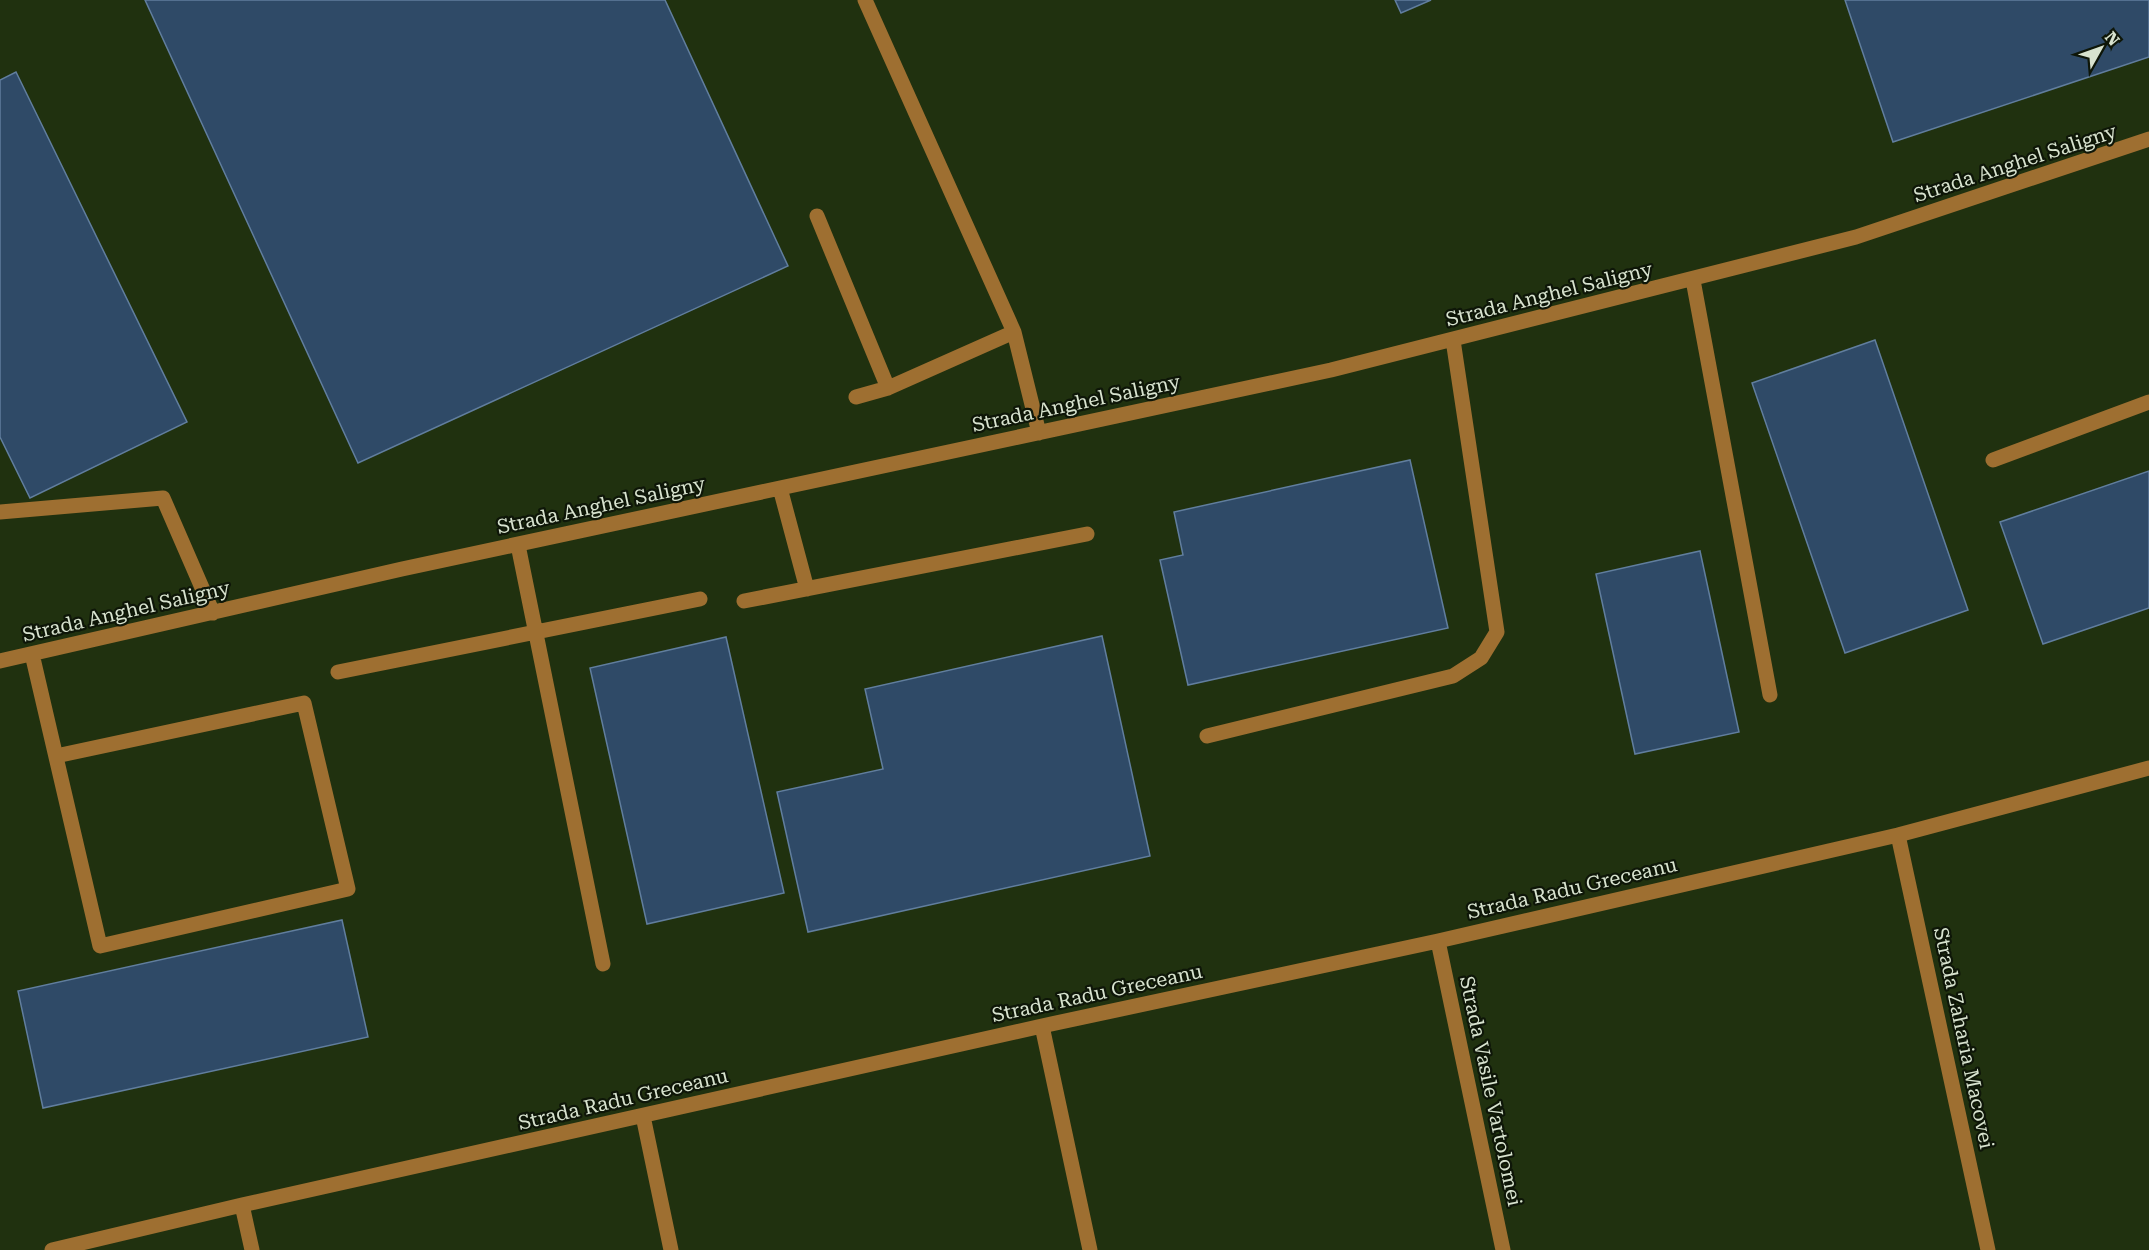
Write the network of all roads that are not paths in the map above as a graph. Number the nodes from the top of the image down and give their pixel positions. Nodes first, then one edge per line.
1 (865, 0) edge
2 (2149, 139) edge
3 (817, 216) dead end
4 (1693, 280) junction
5 (1014, 332) junction
6 (1453, 340) junction
7 (888, 388) junction
8 (856, 397) dead end
9 (2149, 402) edge
10 (1039, 433) junction
11 (1993, 460) dead end
12 (780, 488) junction
13 (0, 512) edge
14 (1087, 534) dead end
15 (518, 545) junction
16 (807, 589) junction
17 (700, 599) dead end
18 (744, 601) dead end
19 (213, 613) junction
20 (536, 632) junction
21 (32, 654) junction
22 (0, 661) edge
23 (338, 672) dead end
24 (1770, 695) dead end
25 (1207, 736) dead end
26 (56, 756) junction
27 (2149, 768) edge
28 (1898, 835) junction
29 (1438, 940) junction
30 (603, 964) dead end
31 (1042, 1026) junction
32 (644, 1116) junction
33 (242, 1205) junction
34 (52, 1250) edge
35 (252, 1250) edge
36 (671, 1250) edge
37 (1090, 1250) edge
38 (1503, 1250) edge
39 (1988, 1250) edge

1 - 5 street
2 - 4 street, Strada Anghel Saligny
3 - 7 street
4 - 6 street, Strada Anghel Saligny
4 - 24 street
5 - 7 street
5 - 10 street
6 - 10 street, Strada Anghel Saligny
6 - 25 street
7 - 8 street
9 - 11 street
10 - 12 street, Strada Anghel Saligny
12 - 15 street, Strada Anghel Saligny
12 - 16 street
13 - 19 street
14 - 16 street
15 - 19 street, Strada Anghel Saligny
15 - 20 street
16 - 18 street
17 - 20 street
19 - 21 street, Strada Anghel Saligny
20 - 23 street
20 - 30 street
21 - 22 street, Strada Anghel Saligny
21 - 26 street
26 - 26 street
27 - 28 street, Strada Radu Greceanu
28 - 29 street, Strada Radu Greceanu
28 - 39 street, Strada Zaharia Macovei
29 - 31 street, Strada Radu Greceanu
29 - 38 street, Strada Vasile Vartolomei
31 - 32 street, Strada Radu Greceanu
31 - 37 street
32 - 33 street, Strada Radu Greceanu
32 - 36 street
33 - 34 street, Strada Radu Greceanu
33 - 35 street

